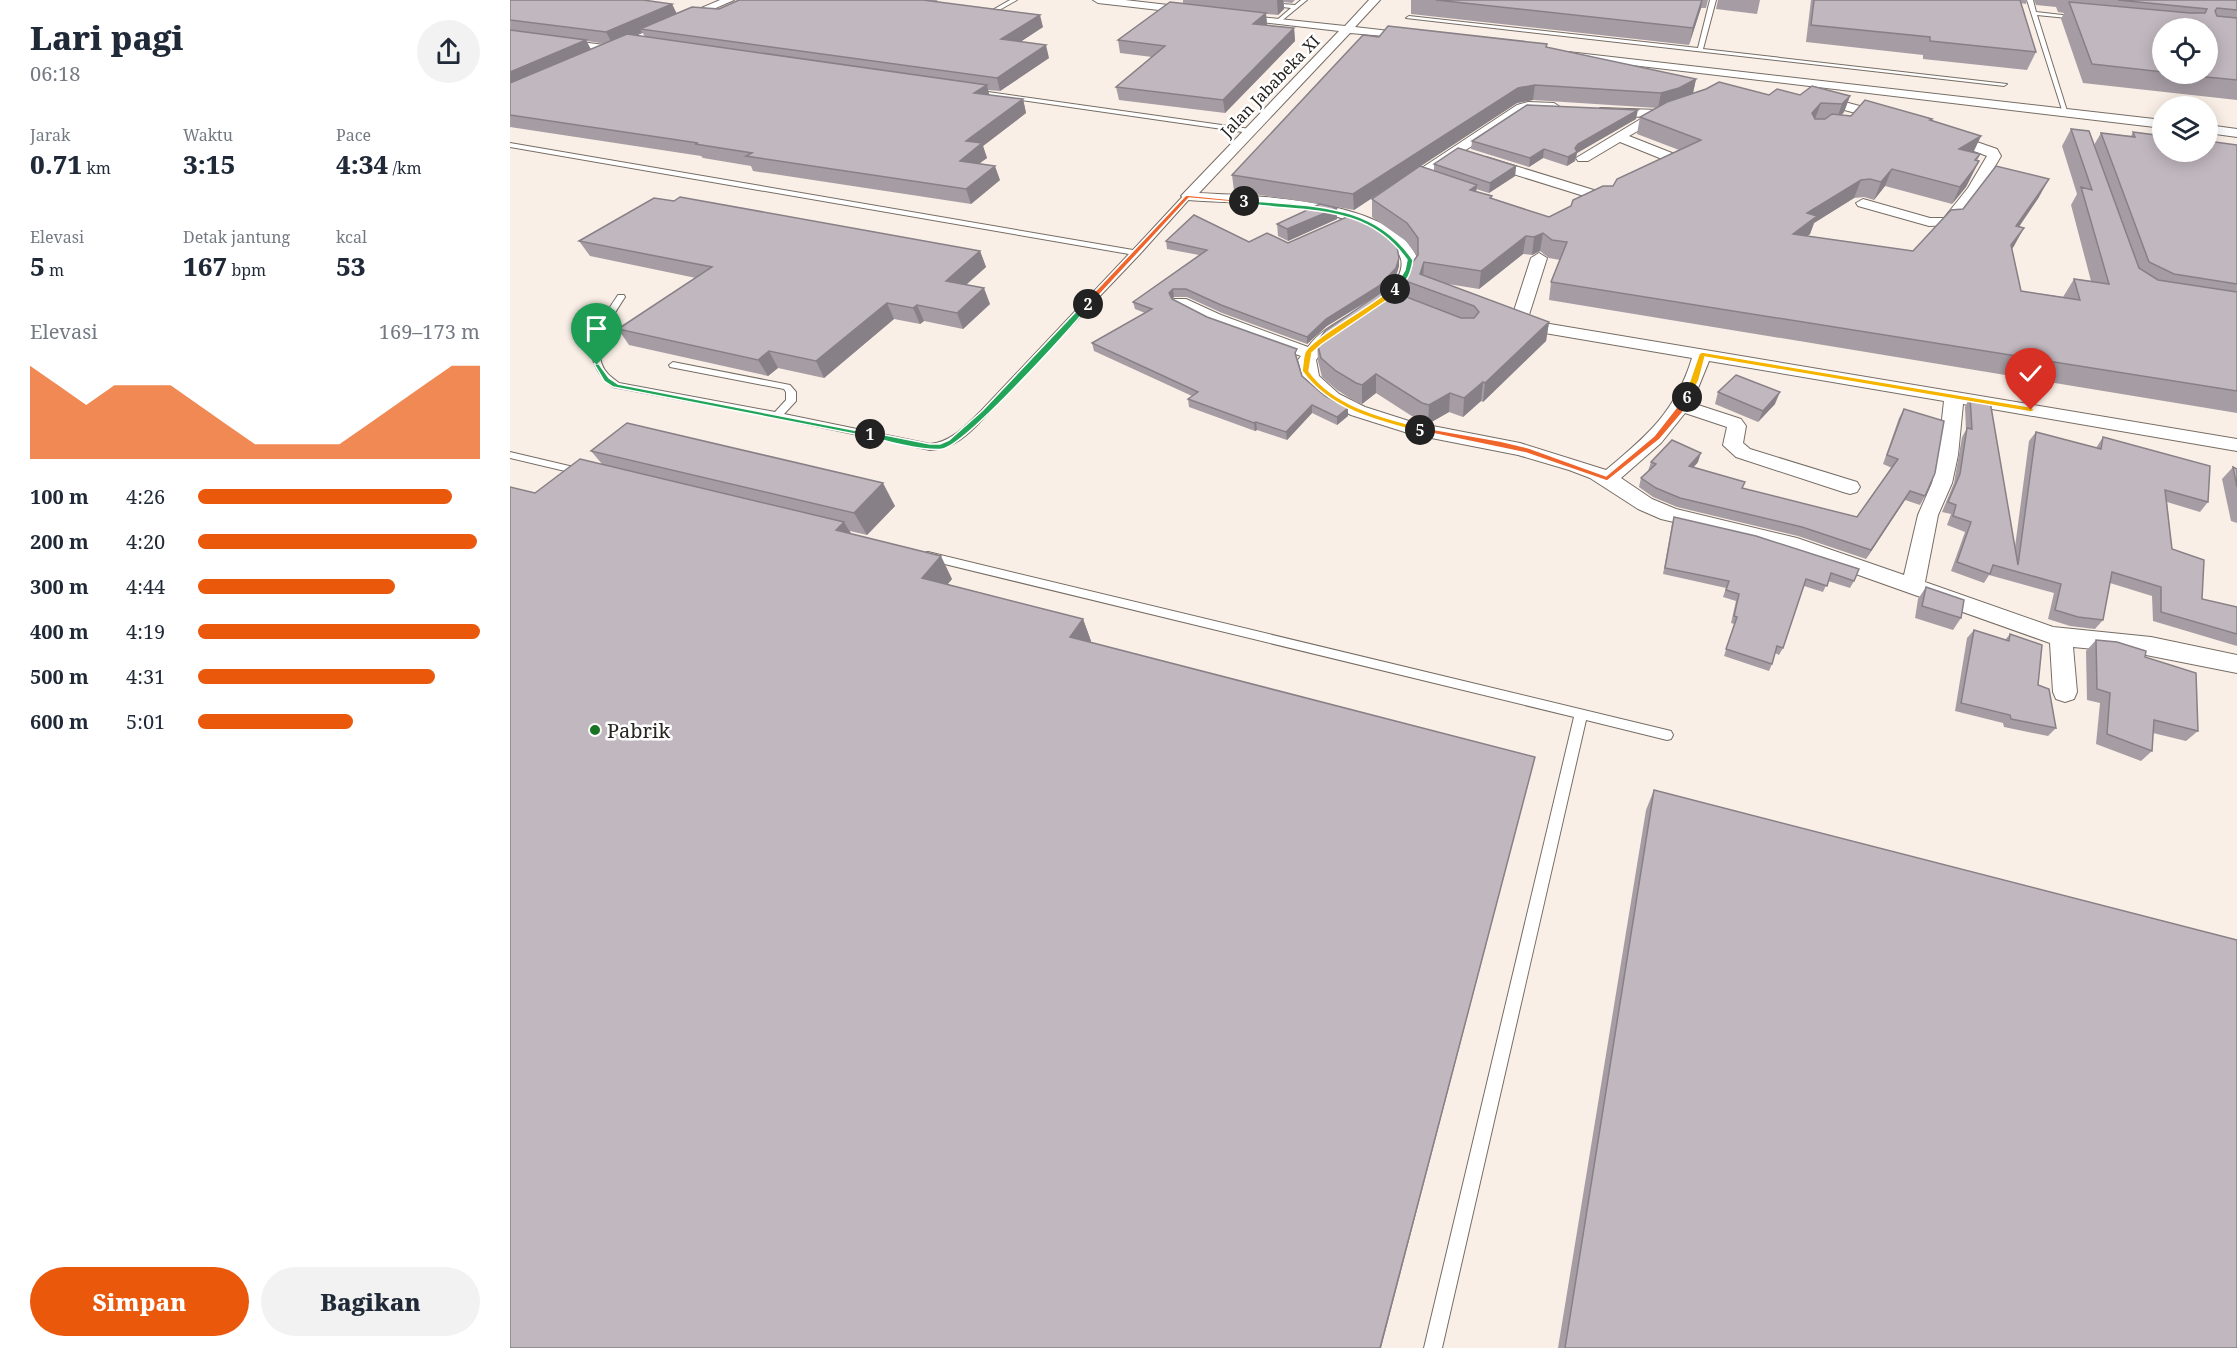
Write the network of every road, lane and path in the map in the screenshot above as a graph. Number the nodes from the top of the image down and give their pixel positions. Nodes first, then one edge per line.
1 (729, 0) edge
2 (1014, 0) edge
3 (1098, 0) edge
4 (1304, 0) edge
5 (1376, 0) edge
6 (1713, 0) edge
7 (2030, 0) edge
8 (1261, 4) dead end
9 (1296, 8) junction
10 (2034, 13) junction
11 (977, 15) edge
12 (2079, 17) edge
13 (1409, 18) dead end
14 (1279, 21) junction
15 (1348, 29) junction
16 (510, 36) edge
17 (1429, 38) edge
18 (613, 50) junction
19 (1700, 50) junction
20 (1557, 53) edge
21 (593, 59) edge
22 (1719, 72) junction
23 (2004, 84) dead end
24 (1718, 88) edge
25 (1753, 90) edge
26 (969, 91) edge
27 (1691, 103) edge
28 (1566, 108) edge
29 (1856, 109) junction
30 (1589, 110) edge
31 (2066, 113) junction
32 (1658, 114) junction
33 (1900, 121) edge
34 (1845, 122) edge
35 (2152, 123) edge
36 (2218, 130) edge
37 (1250, 131) junction
38 (1933, 131) edge
39 (2237, 132) edge
40 (1620, 137) junction
41 (510, 145) edge
42 (1455, 151) junction
43 (1583, 158) dead end
44 (1672, 158) edge
45 (1417, 176) junction
46 (1438, 183) edge
47 (1188, 196) junction
48 (1387, 196) edge
49 (1605, 198) edge
50 (1863, 203) edge
51 (1136, 253) junction
52 (1539, 258) edge
53 (621, 297) dead end
54 (1385, 299) junction
55 (1180, 302) edge
56 (1405, 307) edge
57 (1308, 353) junction
58 (1702, 354) junction
59 (673, 365) dead end
60 (1954, 397) junction
61 (1682, 406) junction
62 (777, 415) junction
63 (2237, 445) edge
64 (510, 455) edge
65 (591, 474) edge
66 (1607, 479) junction
67 (1850, 487) dead end
68 (915, 553) edge
69 (1913, 586) junction
70 (2061, 637) junction
71 (2237, 664) edge
72 (2065, 692) dead end
73 (1581, 714) junction
74 (1667, 735) dead end
75 (1433, 1348) edge

1 - 18 street
2 - 11 lane
3 - 14 street
4 - 9 lane
5 - 15 street, Jalan Jababeka XI
6 - 19 lane
7 - 10 lane
8 - 9 lane
9 - 14 lane
10 - 12 lane
10 - 31 lane
13 - 19 lane
14 - 15 street
15 - 17 street
15 - 37 street, Jalan Jababeka XI
16 - 18 street
18 - 21 street
19 - 23 lane
20 - 22 street
22 - 24 street
22 - 31 street
25 - 29 street
26 - 37 lane
27 - 32 street
28 - 42 street
29 - 33 street
29 - 34 street
30 - 32 street
31 - 35 street
32 - 40 street
36 - 39 street
37 - 47 street, Jalan Jababeka XI
38 - 50 street
40 - 43 street
40 - 44 street
41 - 51 lane
42 - 45 street
42 - 49 street
45 - 46 street
45 - 48 street
47 - 51 lane
47 - 54 street
51 - 62 lane
52 - 58 street
53 - 62 lane
54 - 56 street
54 - 57 street
55 - 57 street
57 - 66 street
58 - 60 street
58 - 61 street
59 - 62 lane
60 - 63 street
60 - 69 street
61 - 66 street
61 - 67 street
64 - 65 lane
66 - 69 street
68 - 73 lane
69 - 70 street
70 - 71 street
70 - 72 street
73 - 74 lane
73 - 75 lane

